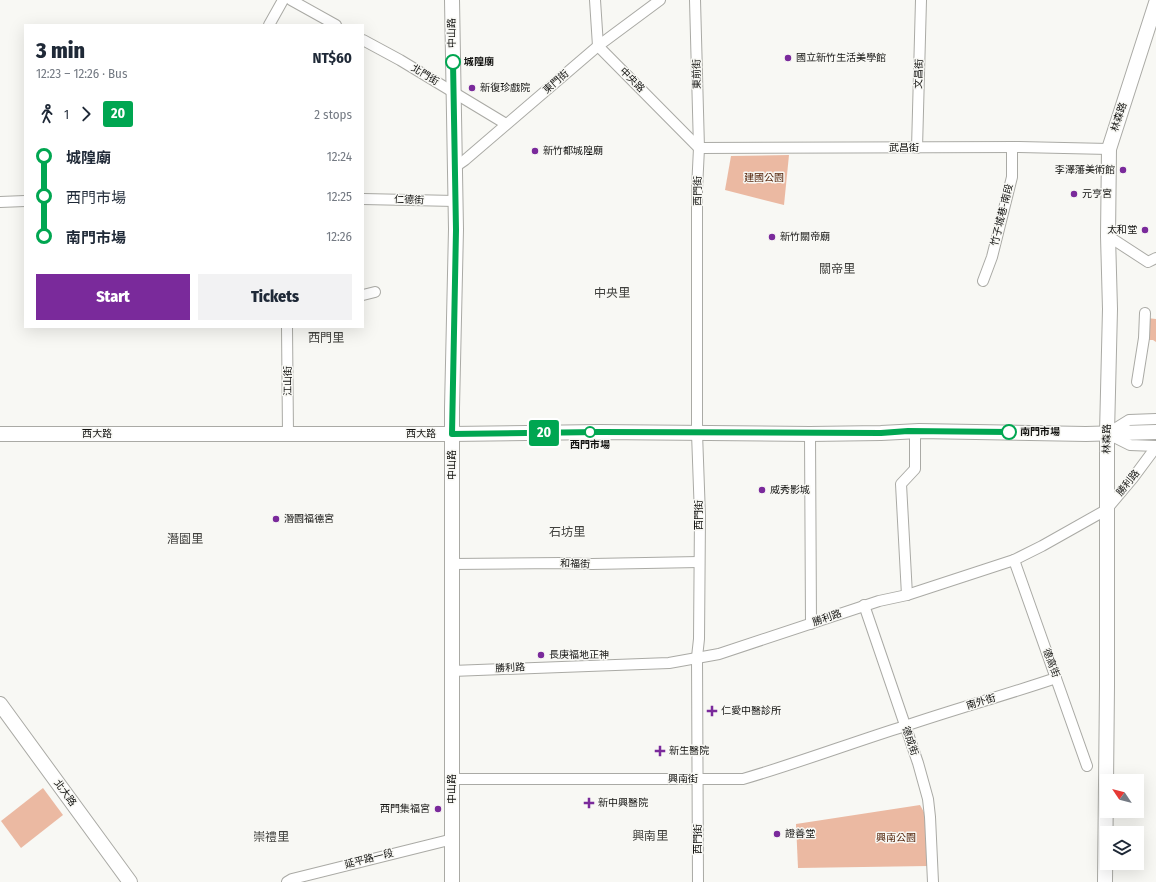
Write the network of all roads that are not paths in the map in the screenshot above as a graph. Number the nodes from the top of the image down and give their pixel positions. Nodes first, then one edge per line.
1 (283, 0) edge
2 (291, 0) edge
3 (452, 0) edge
4 (595, 0) edge
5 (660, 0) edge
6 (695, 0) edge
7 (921, 0) edge
8 (1156, 3) edge
9 (270, 24) edge
10 (334, 24) edge
11 (364, 41) edge
12 (598, 46) junction
13 (454, 92) junction
14 (506, 124) junction
15 (1012, 147) junction
16 (699, 148) junction
17 (917, 148) junction
18 (1109, 148) junction
19 (455, 167) junction
20 (364, 199) edge
21 (24, 201) edge
22 (0, 202) edge
23 (455, 202) junction
24 (1108, 236) junction
25 (1156, 258) edge
26 (983, 281) dead end
27 (375, 292) dead end
28 (364, 295) edge
29 (1146, 313) dead end
30 (287, 328) edge
31 (1137, 382) dead end
32 (1156, 419) edge
33 (915, 431) junction
34 (1156, 432) edge
35 (697, 433) junction
36 (1107, 433) junction
37 (0, 434) edge
38 (288, 434) junction
39 (452, 434) junction
40 (810, 434) junction
41 (1156, 446) edge
42 (1106, 510) junction
43 (1014, 560) junction
44 (699, 562) junction
45 (452, 564) junction
46 (907, 595) junction
47 (864, 606) junction
48 (811, 624) junction
49 (697, 657) junction
50 (452, 671) junction
51 (1056, 678) junction
52 (0, 704) edge
53 (905, 726) junction
54 (1087, 766) dead end
55 (452, 779) junction
56 (698, 779) junction
57 (452, 839) junction
58 (130, 882) edge
59 (287, 882) edge
60 (452, 882) edge
61 (698, 882) edge
62 (933, 882) edge
63 (1105, 882) edge

1 - 9 street
2 - 10 street
3 - 13 street, 中山路
4 - 12 street
5 - 12 street, 東門街
6 - 16 street, 東前街
7 - 17 street, 文昌街
8 - 18 street, 林森路
11 - 13 street, 北門街
12 - 14 street, 東門街
12 - 16 street, 中央路
13 - 14 street, 北門街
13 - 19 street, 中山路
14 - 19 street, 東門街
15 - 17 street, 武昌街
15 - 18 street, 武昌街
15 - 26 street, 竹子城巷-南段
16 - 17 street, 武昌街
16 - 35 street, 西門街
18 - 24 street, 林森路
19 - 23 street, 中山路
20 - 23 street, 仁德街
21 - 22 street
23 - 39 street, 中山路
24 - 25 street
24 - 36 street, 林森路
27 - 28 street
29 - 31 street
30 - 38 street, 江山街
32 - 36 street, 西大路
33 - 36 street, 西大路
33 - 40 street, 西大路
33 - 46 street
34 - 36 street, 西大路
35 - 39 street, 西大路
35 - 40 street, 西大路
35 - 44 street, 西門街
36 - 41 street
36 - 42 street, 林森路
37 - 38 street, 西大路
38 - 39 street, 西大路
39 - 45 street, 中山路
40 - 48 street
41 - 42 street, 勝利路
42 - 43 street, 勝利路
42 - 63 street, 林森路
43 - 46 street, 勝利路
43 - 51 street, 德高街
44 - 45 street, 和福街
44 - 49 street, 西門街
45 - 50 street, 中山路
46 - 47 street, 勝利路
47 - 48 street, 勝利路
47 - 53 street, 德成街
48 - 49 street, 勝利路
49 - 50 street, 勝利路
49 - 56 street, 西門街
50 - 55 street, 中山路
51 - 53 street, 南外街
51 - 54 street, 德高街
52 - 58 street, 北大路
53 - 56 street, 興南街
53 - 62 street, 德成街
55 - 56 street, 興南街
55 - 57 street, 中山路
56 - 61 street, 西門街
57 - 59 street, 延平路一段
57 - 60 street, 中山路

